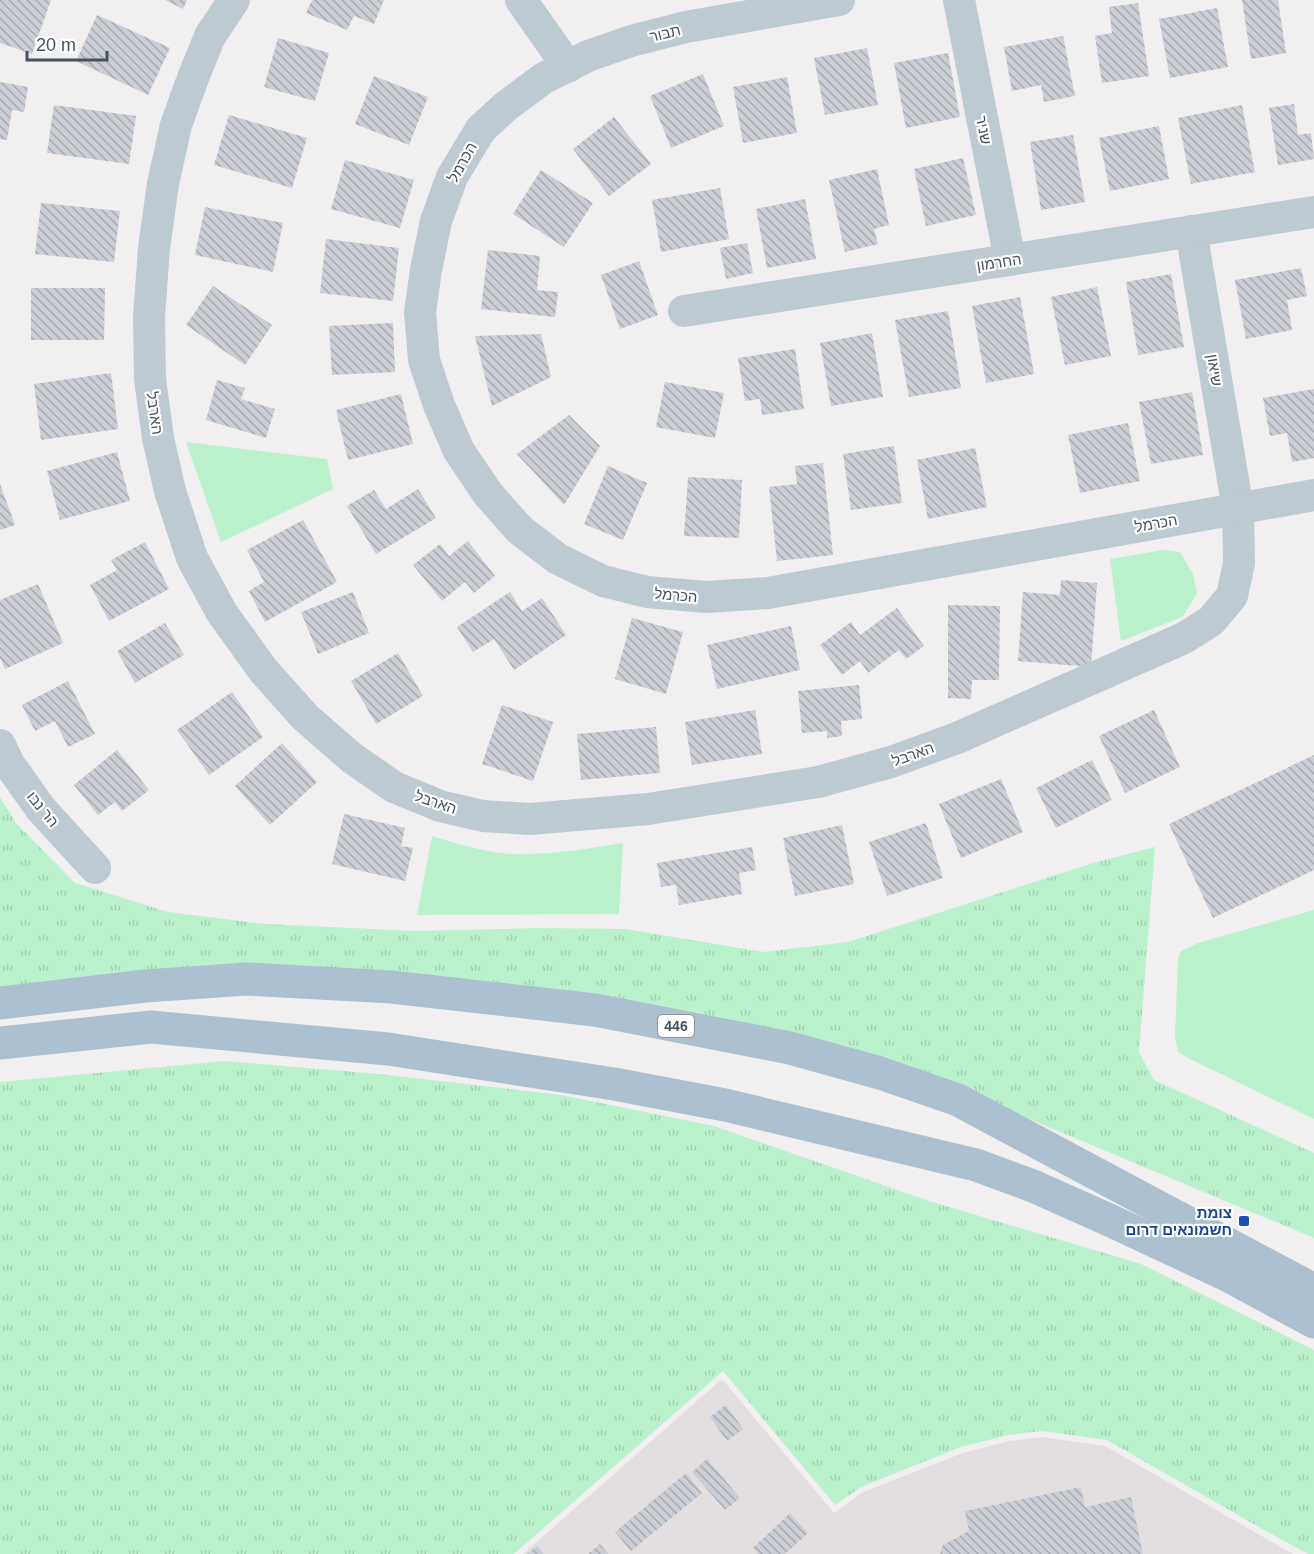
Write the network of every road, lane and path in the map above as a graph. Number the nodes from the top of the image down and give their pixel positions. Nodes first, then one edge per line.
1 (234, 0) edge
2 (521, 0) edge
3 (839, 0) edge
4 (959, 0) edge
5 (568, 66) junction
6 (505, 107) joint
7 (1314, 212) edge
8 (1191, 231) junction
9 (1010, 260) junction
10 (684, 311) dead end
11 (1314, 495) edge
12 (1238, 509) junction
13 (0, 745) edge
14 (95, 868) dead end
15 (0, 1003) edge
16 (0, 1043) edge
17 (1314, 1290) edge
18 (1314, 1322) edge

1 - 12 street, הארבל
2 - 5 street
3 - 5 street, תבור
4 - 9 street, שניר
5 - 6 street, תבור
6 - 12 street, הכרמל
7 - 8 street, החרמון
8 - 9 street, החרמון
8 - 12 street, שיאון
9 - 10 street, החרמון
11 - 12 street, הכרמל
13 - 14 street, הר נבו
15 - 17 main road, 446
16 - 18 main road

